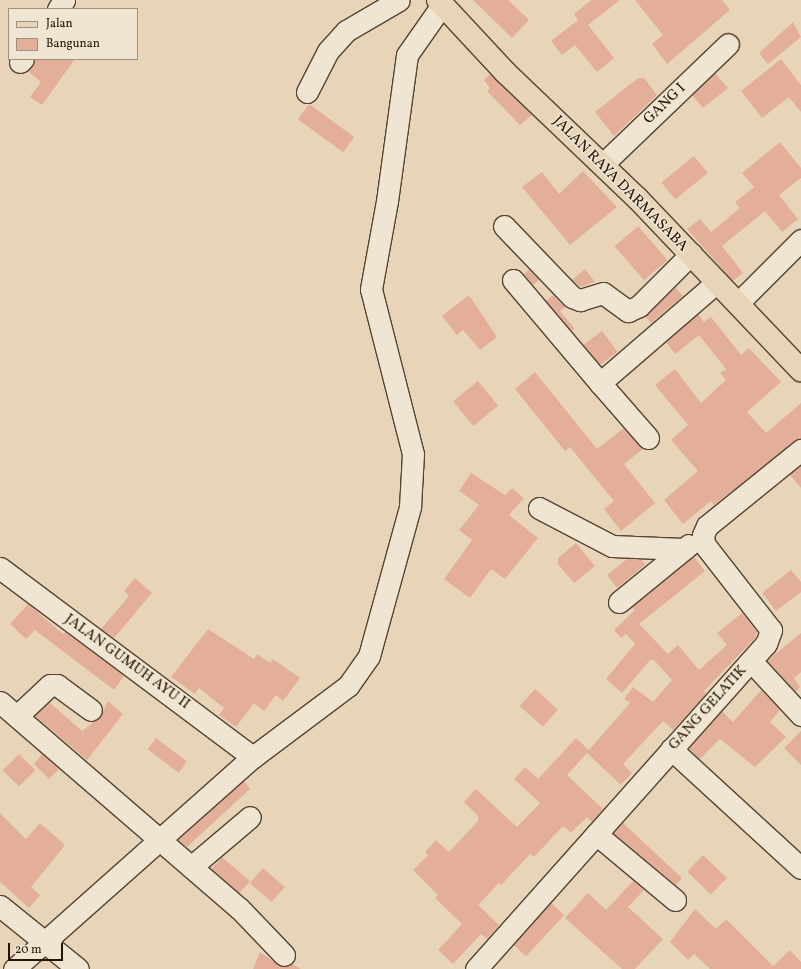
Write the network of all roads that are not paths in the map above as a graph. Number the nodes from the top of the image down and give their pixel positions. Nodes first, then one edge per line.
1 (399, 0) edge
2 (440, 3) edge
3 (728, 44) dead end
4 (307, 92) dead end
5 (603, 164) junction
6 (504, 226) dead end
7 (801, 240) edge
8 (691, 254) junction
9 (513, 280) dead end
10 (717, 282) junction
11 (738, 303) junction
12 (801, 370) edge
13 (600, 383) junction
14 (648, 438) dead end
15 (801, 450) edge
16 (540, 508) dead end
17 (703, 535) junction
18 (684, 549) junction
19 (0, 568) edge
20 (619, 602) dead end
21 (751, 661) junction
22 (0, 702) edge
23 (91, 710) dead end
24 (801, 715) edge
25 (17, 716) junction
26 (671, 749) junction
27 (253, 757) junction
28 (250, 817) dead end
29 (596, 834) junction
30 (160, 838) junction
31 (191, 867) junction
32 (801, 868) edge
33 (675, 900) dead end
34 (0, 906) edge
35 (44, 941) junction
36 (284, 955) dead end
37 (14, 969) edge
38 (78, 969) edge
39 (476, 969) edge

1 - 4 street
2 - 5 main road, JALAN RAYA DARMASABA
2 - 27 street
3 - 5 street, GANG I
5 - 8 main road, JALAN RAYA DARMASABA
6 - 8 street
7 - 11 street
8 - 10 main road, JALAN RAYA DARMASABA
9 - 13 street
10 - 11 main road, JALAN RAYA DARMASABA
10 - 13 street
11 - 12 main road, JALAN RAYA DARMASABA
13 - 14 street
15 - 17 street
16 - 18 street
17 - 18 street
17 - 21 street, GANG GELATIK
18 - 20 street
19 - 27 street, JALAN GUMUH AYU II
21 - 24 street
21 - 26 street, GANG GELATIK
22 - 25 street
23 - 25 street
25 - 30 street
26 - 29 street, GANG GELATIK
26 - 32 street
27 - 30 street
28 - 31 street
29 - 33 street
29 - 39 street, GANG GELATIK
30 - 31 street
30 - 35 street
31 - 36 street
34 - 35 street
35 - 37 street
35 - 38 street

